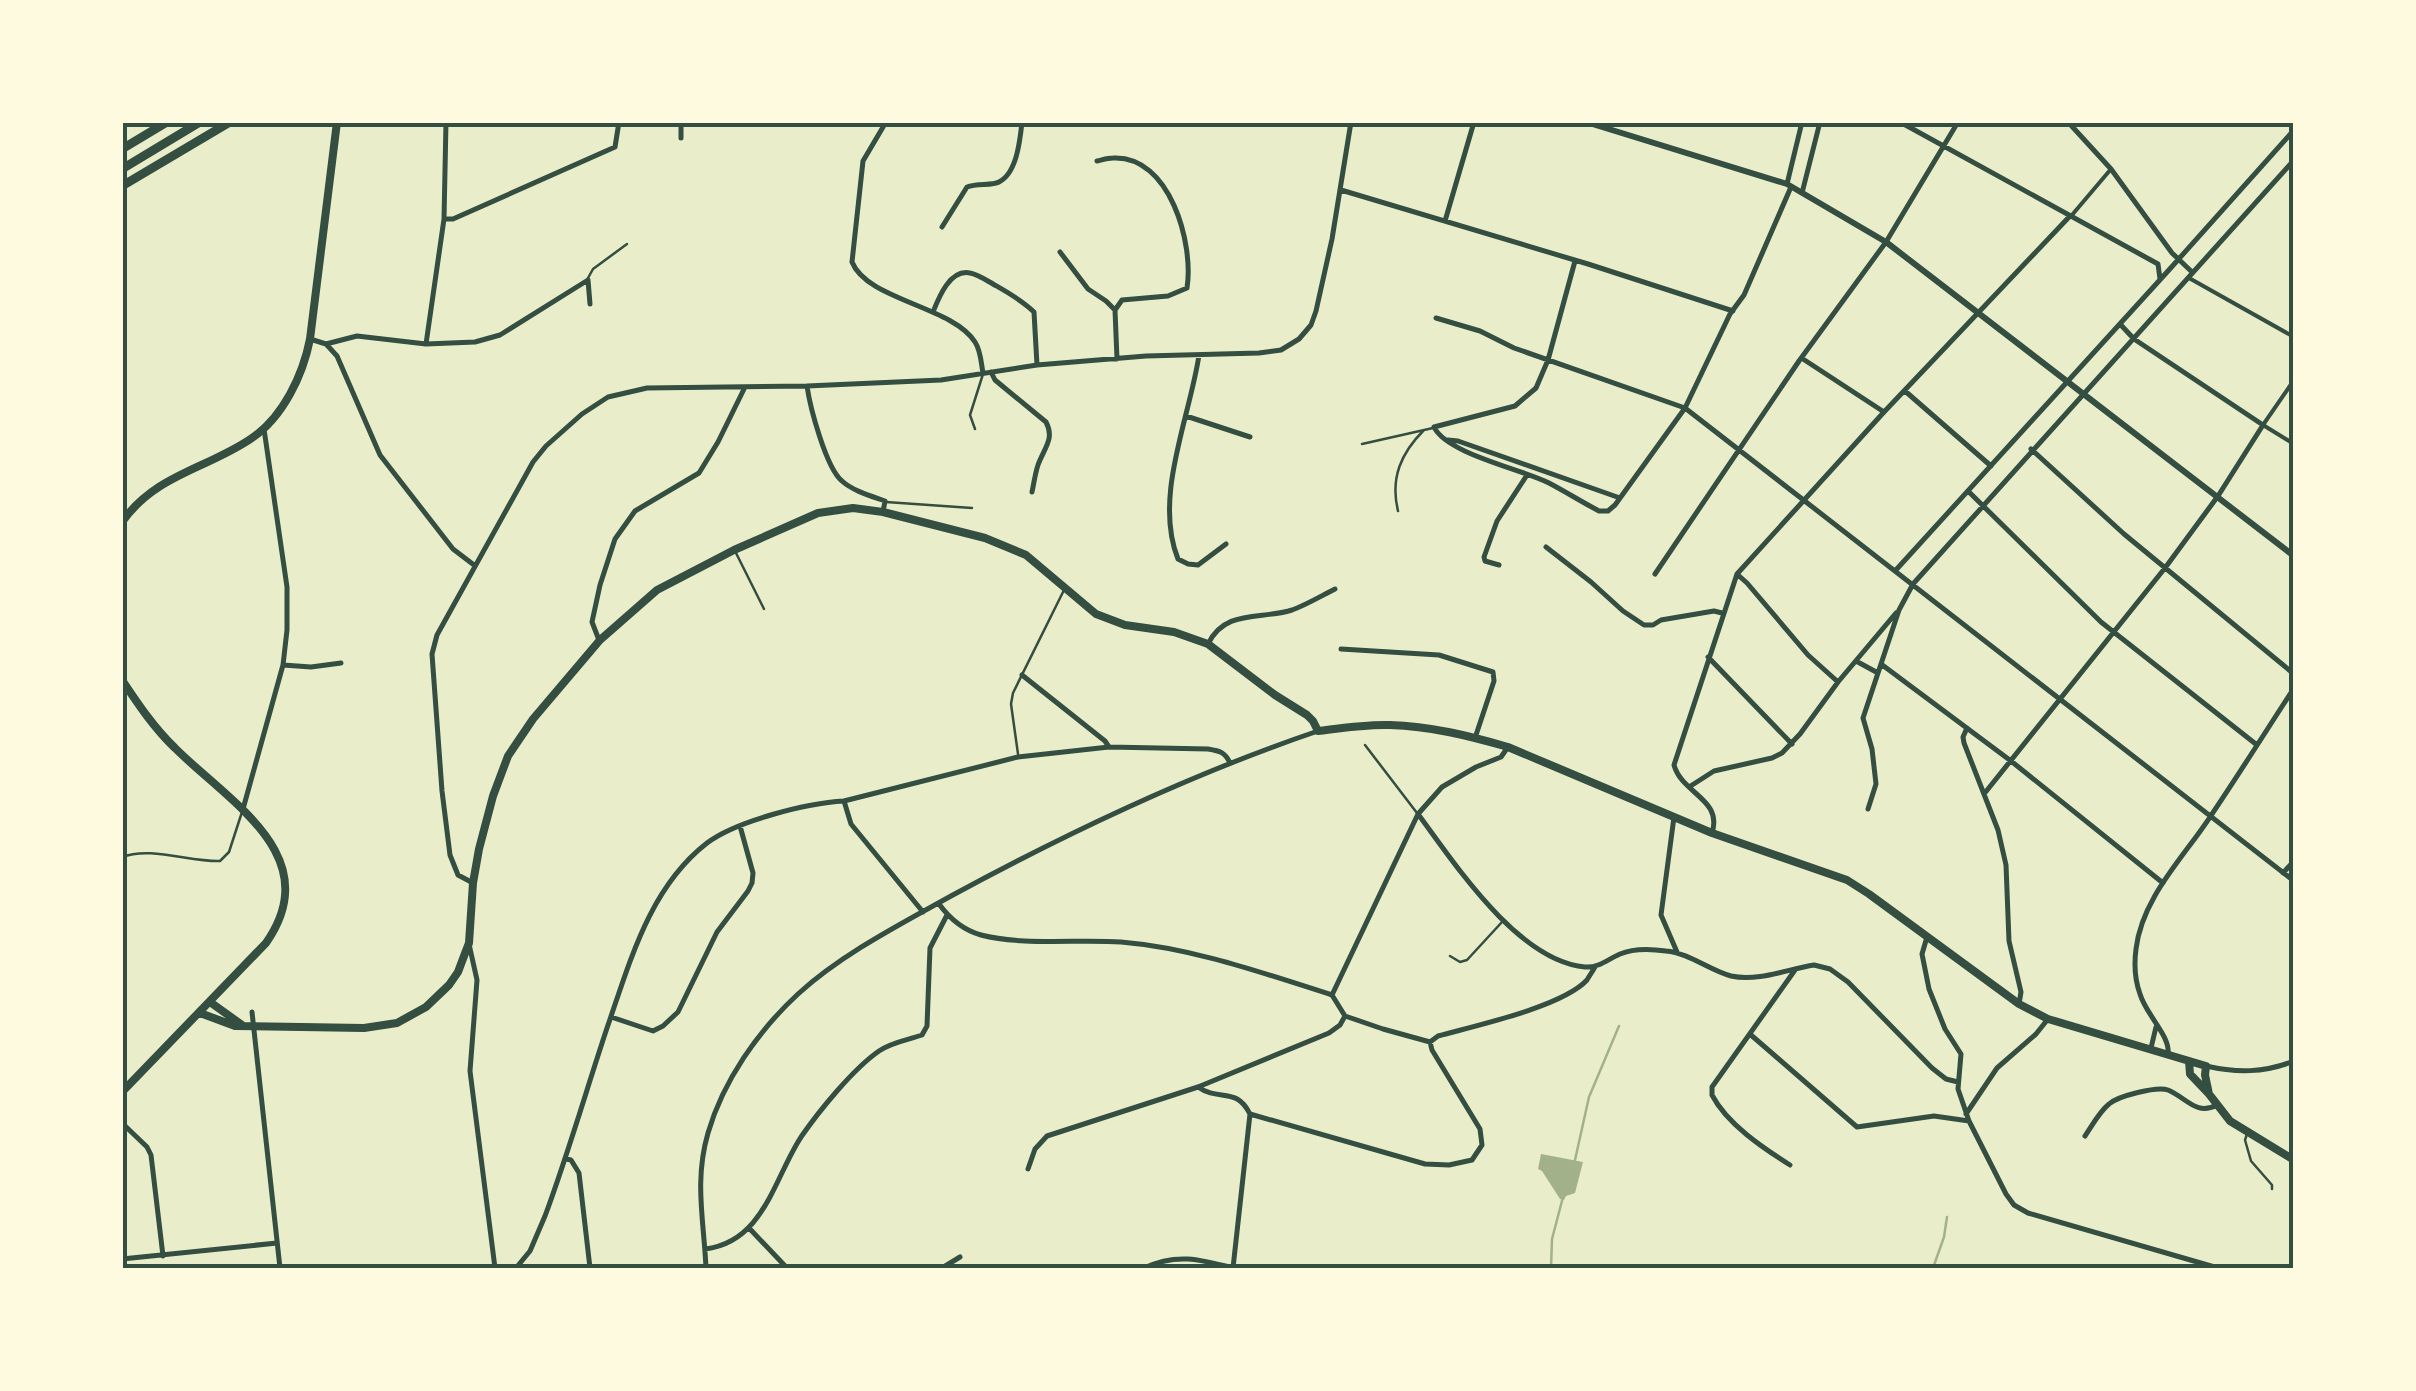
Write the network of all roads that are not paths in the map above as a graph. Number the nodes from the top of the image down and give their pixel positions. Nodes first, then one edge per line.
1 (168, 122) edge
2 (200, 122) edge
3 (230, 122) edge
4 (337, 122) edge
5 (446, 122) edge
6 (619, 122) edge
7 (680, 122) edge
8 (886, 122) edge
9 (1022, 122) edge
10 (1352, 122) edge
11 (1474, 122) edge
12 (1586, 122) edge
13 (1802, 122) edge
14 (1820, 122) edge
15 (1900, 122) edge
16 (1958, 122) edge
17 (2068, 122) edge
18 (1608, 125) edge
19 (2294, 130) edge
20 (681, 138) dead end
21 (1943, 147) junction
22 (122, 149) edge
23 (2294, 160) edge
24 (1097, 161) dead end
25 (122, 169) edge
26 (2111, 169) junction
27 (122, 186) edge
28 (1789, 186) junction
29 (1341, 190) junction
30 (1802, 193) junction
31 (2070, 216) junction
32 (444, 219) junction
33 (1445, 222) junction
34 (942, 227) dead end
35 (1886, 242) junction
36 (627, 244) dead end
37 (1060, 252) dead end
38 (1576, 260) junction
39 (2178, 260) junction
40 (2189, 275) junction
41 (2160, 279) junction
42 (588, 280) junction
43 (590, 304) dead end
44 (1115, 310) junction
45 (1732, 310) junction
46 (932, 312) junction
47 (1979, 313) junction
48 (1436, 318) dead end
49 (2120, 324) junction
50 (2294, 337) edge
51 (310, 339) junction
52 (2134, 339) junction
53 (326, 344) junction
54 (426, 344) junction
55 (1200, 354) junction
56 (1802, 358) junction
57 (1117, 359) junction
58 (1548, 360) junction
59 (1037, 365) junction
60 (991, 372) junction
61 (983, 373) junction
62 (2294, 380) edge
63 (2068, 382) junction
64 (807, 386) junction
65 (745, 387) junction
66 (1905, 390) junction
67 (2084, 394) junction
68 (1685, 408) junction
69 (1884, 412) junction
70 (1186, 416) junction
71 (2264, 424) junction
72 (1434, 427) junction
73 (264, 429) junction
74 (974, 429) dead end
75 (1424, 430) junction
76 (1250, 437) dead end
77 (1444, 440) junction
78 (1362, 444) dead end
79 (2294, 444) edge
80 (1739, 450) junction
81 (2031, 450) junction
82 (1991, 466) junction
83 (1526, 475) junction
84 (1968, 491) junction
85 (1032, 492) dead end
86 (2218, 496) junction
87 (1620, 498) junction
88 (1804, 500) junction
89 (885, 502) junction
90 (1982, 505) junction
91 (972, 508) dead end
92 (1398, 511) dead end
93 (883, 512) junction
94 (124, 515) edge
95 (1226, 544) dead end
96 (1546, 547) dead end
97 (734, 550) junction
98 (2294, 556) edge
99 (474, 565) junction
100 (1499, 565) dead end
101 (2165, 568) junction
102 (1896, 571) junction
103 (1655, 574) dead end
104 (1737, 574) junction
105 (1913, 584) junction
106 (1065, 589) junction
107 (1335, 589) dead end
108 (764, 609) dead end
109 (1899, 610) junction
110 (1722, 613) junction
111 (2113, 633) junction
112 (600, 640) junction
113 (1208, 644) junction
114 (1341, 650) dead end
115 (1708, 657) junction
116 (1856, 661) junction
117 (341, 663) dead end
118 (1881, 664) junction
119 (283, 665) junction
120 (1878, 673) junction
121 (2294, 674) edge
122 (1022, 676) junction
123 (122, 680) edge
124 (1838, 682) junction
125 (2294, 688) edge
126 (2060, 697) junction
127 (1967, 728) junction
128 (1318, 732) junction
129 (1476, 738) junction
130 (1792, 744) junction
131 (1365, 745) dead end
132 (2256, 745) junction
133 (1508, 747) junction
134 (1109, 748) junction
135 (1018, 757) junction
136 (2011, 761) junction
137 (1230, 763) junction
138 (1689, 787) junction
139 (1984, 794) junction
140 (844, 801) junction
141 (1868, 809) dead end
142 (243, 810) junction
143 (1418, 814) junction
144 (2211, 816) junction
145 (1674, 817) junction
146 (740, 826) junction
147 (1712, 833) junction
148 (122, 857) edge
149 (2294, 861) edge
150 (2283, 873) junction
151 (2294, 881) edge
152 (473, 882) junction
153 (2164, 883) junction
154 (938, 903) junction
155 (922, 912) junction
156 (947, 915) junction
157 (1503, 920) junction
158 (1927, 937) junction
159 (469, 942) junction
160 (1677, 952) junction
161 (1450, 956) dead end
162 (1595, 967) junction
163 (1796, 968) junction
164 (1332, 995) junction
165 (210, 1002) junction
166 (2019, 1004) junction
167 (252, 1012) dead end
168 (200, 1013) junction
169 (1345, 1016) junction
170 (611, 1017) junction
171 (2048, 1018) junction
172 (242, 1025) junction
173 (254, 1026) junction
174 (2156, 1026) junction
175 (1751, 1035) junction
176 (1430, 1042) junction
177 (2151, 1050) junction
178 (2168, 1055) junction
179 (2189, 1061) junction
180 (2294, 1061) edge
181 (2206, 1066) junction
182 (1958, 1082) junction
183 (1198, 1087) junction
184 (122, 1092) edge
185 (2209, 1094) junction
186 (2217, 1105) junction
187 (1250, 1114) junction
188 (1966, 1114) junction
189 (1969, 1121) junction
190 (122, 1124) edge
191 (2248, 1133) junction
192 (2085, 1136) dead end
193 (566, 1158) junction
194 (2294, 1160) edge
195 (1790, 1165) dead end
196 (1028, 1168) dead end
197 (2272, 1189) dead end
198 (749, 1228) junction
199 (277, 1243) junction
200 (706, 1249) junction
201 (163, 1256) junction
202 (960, 1258) dead end
203 (122, 1259) edge
204 (280, 1268) edge
205 (494, 1268) edge
206 (516, 1268) edge
207 (590, 1268) edge
208 (706, 1268) edge
209 (787, 1268) edge
210 (942, 1268) edge
211 (1144, 1268) edge
212 (1233, 1268) edge
213 (2218, 1268) edge

1 - 22 highway
2 - 25 highway
3 - 27 highway
4 - 51 main road
5 - 32 street
6 - 32 street
7 - 20 street
8 - 46 street
9 - 34 street
10 - 29 street
11 - 33 street
12 - 18 street
13 - 28 street
14 - 30 street
15 - 21 street
16 - 21 street
17 - 26 street
18 - 28 street
19 - 39 street
21 - 31 street
21 - 35 street
23 - 40 street
24 - 44 street
26 - 31 street
26 - 39 street
28 - 30 street
28 - 45 street
29 - 33 street
29 - 55 street
30 - 35 street
31 - 41 street
31 - 47 street
32 - 54 street
33 - 38 street
35 - 47 street
35 - 56 street
36 - 42 lane
37 - 44 street
38 - 45 street
38 - 58 street
39 - 40 street
39 - 41 street
40 - 50 street
40 - 52 street
41 - 49 street
42 - 43 street
42 - 54 street
44 - 57 street
45 - 68 street
46 - 59 street
46 - 61 street
47 - 63 street
47 - 66 street
48 - 58 street
49 - 52 street
49 - 63 street
51 - 53 street
51 - 73 main road
52 - 67 street
52 - 71 street
53 - 54 street
53 - 99 street
55 - 57 street
55 - 70 street
56 - 69 street
56 - 80 street
57 - 59 street
58 - 68 street
58 - 72 street
59 - 60 street
60 - 61 street
60 - 85 street
61 - 64 street
61 - 74 lane
62 - 71 street
63 - 67 street
63 - 82 street
64 - 65 street
64 - 89 street
65 - 99 street
65 - 112 street
66 - 69 street
66 - 82 street
67 - 81 street
67 - 86 street
68 - 80 street
68 - 87 street
69 - 88 street
70 - 76 street
70 - 95 street
71 - 79 street
71 - 86 street
72 - 75 lane
72 - 77 street
73 - 94 main road
73 - 119 street
75 - 78 lane
75 - 92 lane
77 - 83 street
77 - 87 street
80 - 88 street
80 - 103 street
81 - 90 street
81 - 101 street
82 - 84 street
83 - 87 street
83 - 100 street
84 - 90 street
84 - 102 street
86 - 98 street
86 - 101 street
88 - 102 street
88 - 104 street
89 - 91 lane
89 - 93 street
90 - 105 street
90 - 111 street
93 - 97 main road
93 - 106 main road
96 - 110 street
97 - 108 lane
97 - 112 main road
99 - 152 street
101 - 111 street
101 - 121 street
102 - 105 street
104 - 110 street
104 - 124 street
105 - 109 street
105 - 126 street
106 - 113 main road
106 - 122 lane
107 - 113 street
109 - 116 street
109 - 118 street
110 - 115 street
111 - 126 street
111 - 132 street
112 - 152 main road
113 - 128 main road
114 - 129 street
115 - 130 street
115 - 138 street
116 - 120 street
116 - 124 street
117 - 119 street
118 - 120 street
118 - 127 street
119 - 142 street
120 - 141 street
122 - 134 street
122 - 135 lane
123 - 142 main road
124 - 130 street
125 - 132 street
126 - 136 street
126 - 144 street
127 - 136 street
127 - 139 street
128 - 129 main road
128 - 137 street
129 - 133 main road
130 - 138 street
131 - 143 lane
132 - 144 street
133 - 143 street
133 - 145 main road
134 - 135 street
134 - 137 street
135 - 140 street
136 - 139 street
136 - 153 street
137 - 154 street
138 - 147 street
139 - 166 street
140 - 146 street
140 - 155 street
142 - 148 lane
142 - 165 main road
143 - 157 street
143 - 164 street
144 - 150 street
144 - 153 street
145 - 147 main road
145 - 160 street
146 - 170 street
146 - 170 street
147 - 158 main road
149 - 150 street
150 - 151 street
152 - 159 main road
153 - 174 street
154 - 155 street
154 - 156 street
155 - 200 street
156 - 164 street
156 - 198 street
157 - 161 lane
157 - 162 street
158 - 166 main road
158 - 182 street
159 - 173 main road
159 - 205 street
160 - 162 street
160 - 163 street
162 - 176 street
163 - 175 street
163 - 182 street
164 - 169 street
165 - 168 main road
165 - 172 main road
166 - 171 main road
167 - 173 street
168 - 172 main road
168 - 184 main road
169 - 176 street
169 - 183 street
170 - 193 street
171 - 177 main road
171 - 188 street
172 - 173 main road
173 - 199 street
174 - 177 street
174 - 178 street
175 - 189 street
175 - 195 street
176 - 187 street
177 - 178 main road
178 - 179 main road
179 - 181 main road
179 - 185 main road
180 - 181 street
181 - 185 main road
182 - 188 street
183 - 187 street
183 - 196 street
185 - 186 main road
186 - 191 main road
186 - 192 street
187 - 212 street
188 - 189 street
189 - 213 street
190 - 201 street
191 - 194 main road
191 - 197 lane
193 - 206 street
193 - 207 street
198 - 200 street
198 - 209 street
199 - 201 street
199 - 204 street
200 - 208 street
201 - 203 street
202 - 210 street
211 - 212 street

